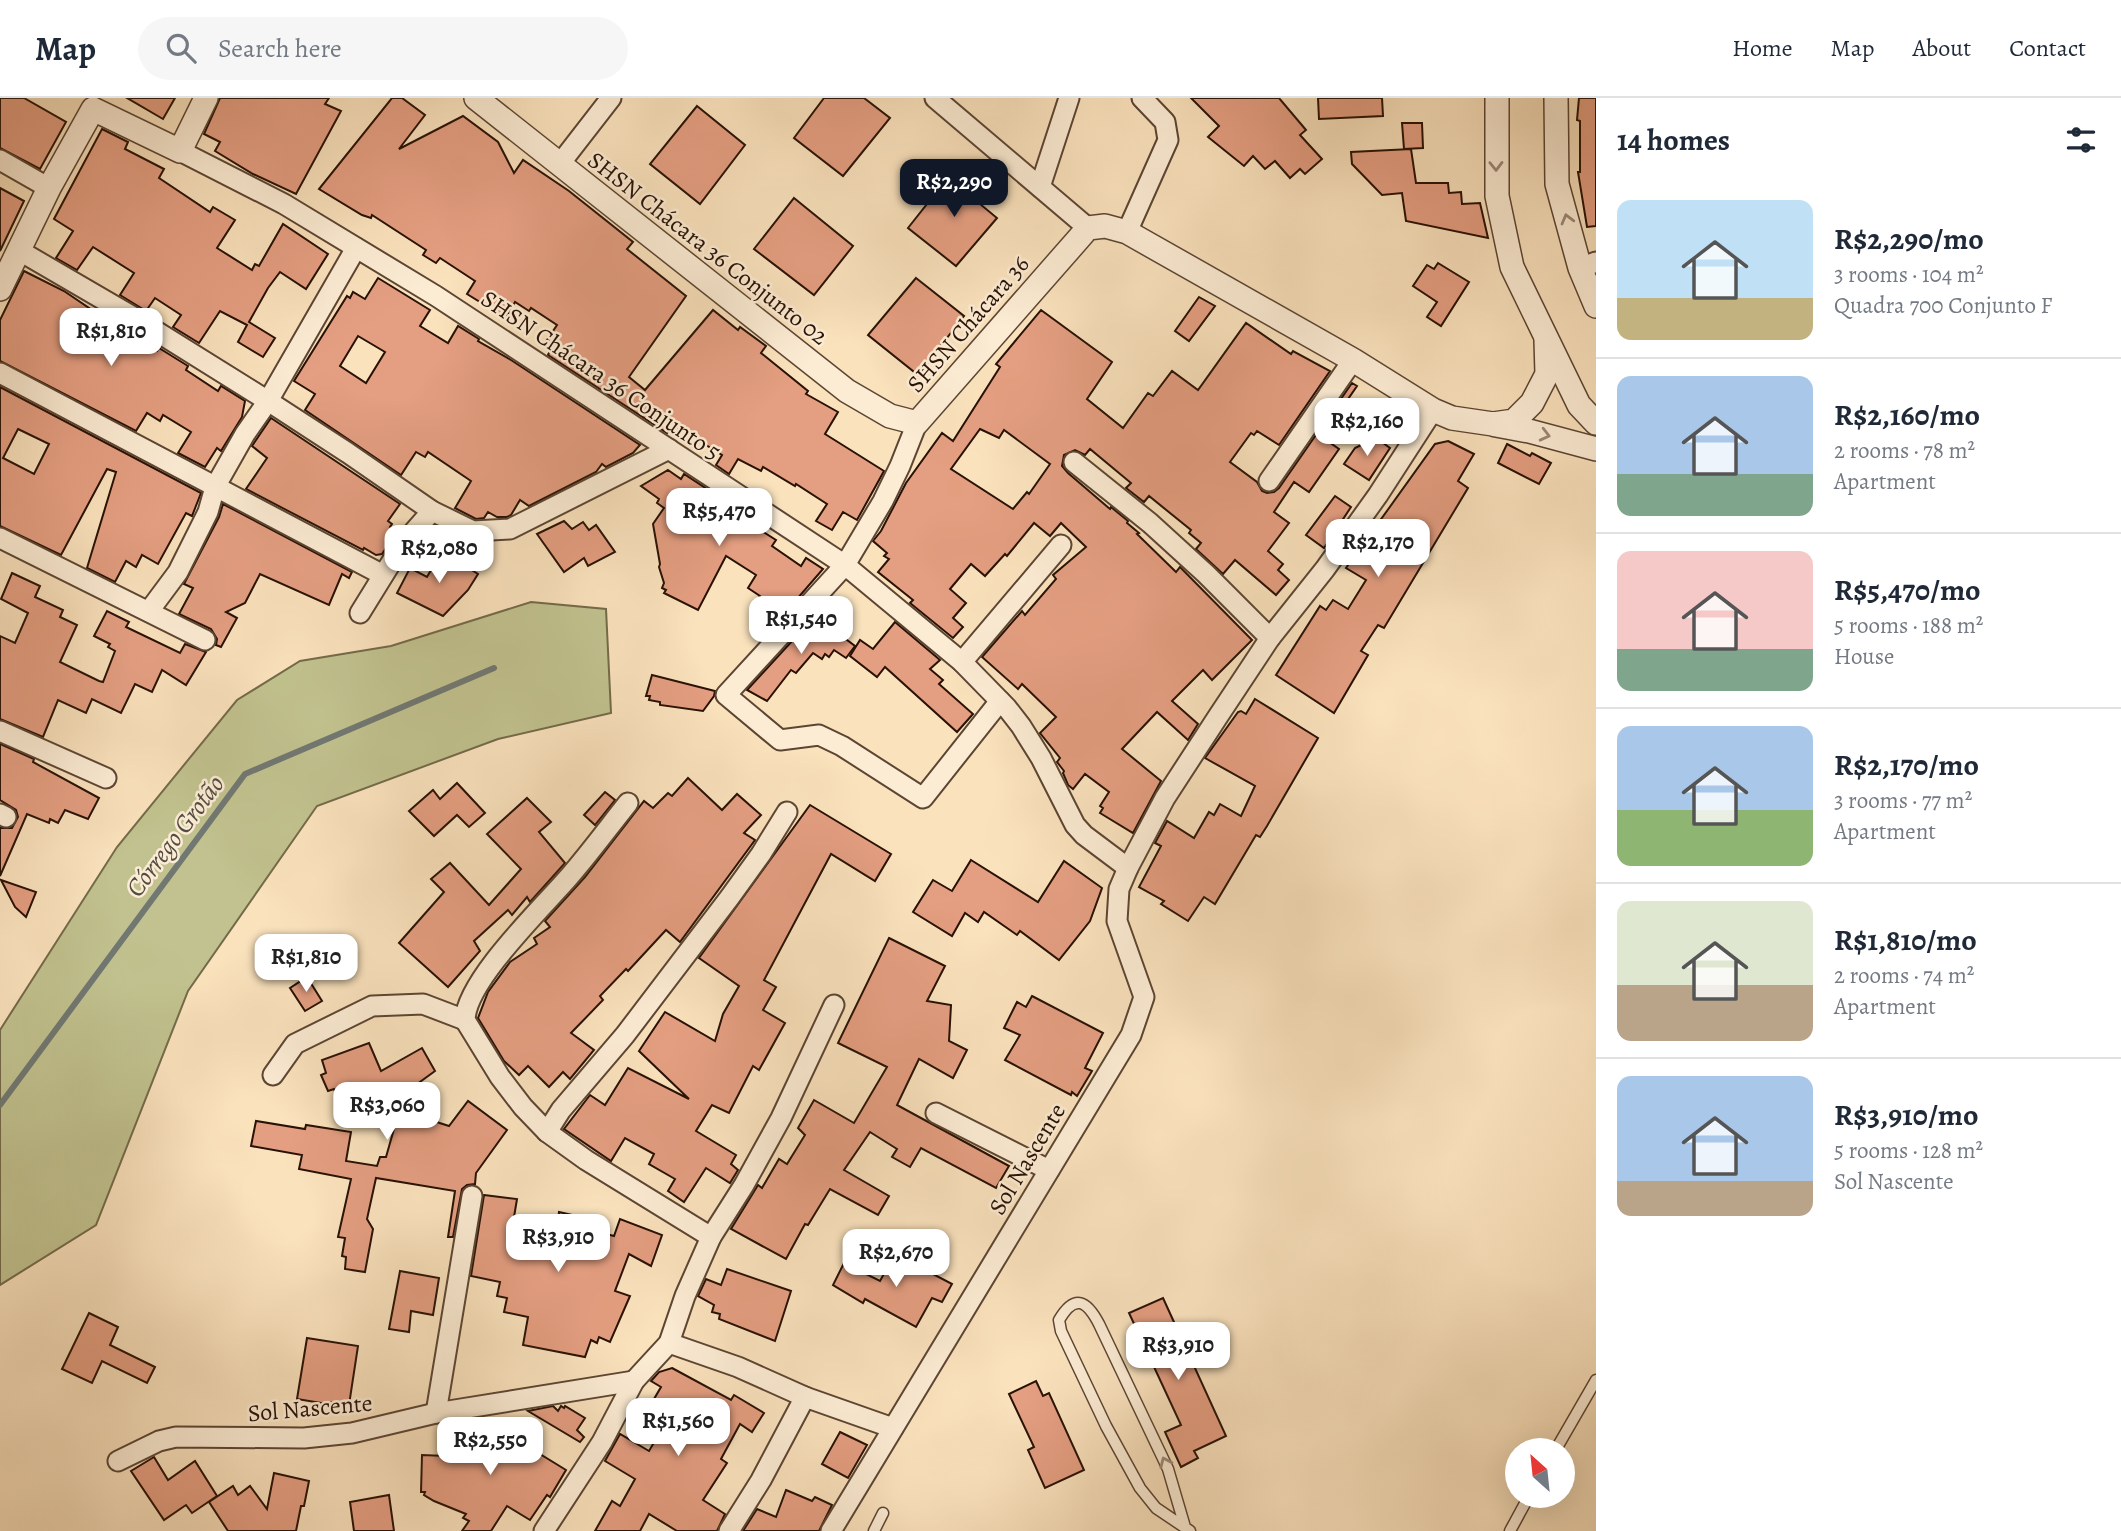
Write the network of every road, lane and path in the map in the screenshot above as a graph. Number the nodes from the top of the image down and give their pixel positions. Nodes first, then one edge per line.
1 (206, 98) edge
2 (476, 98) edge
3 (611, 98) edge
4 (935, 98) edge
5 (1069, 98) edge
6 (1142, 98) edge
7 (1497, 98) edge
8 (1556, 98) edge
9 (96, 104) edge
10 (180, 151) junction
11 (0, 160) edge
12 (559, 165) junction
13 (1040, 187) junction
14 (49, 188) junction
15 (1088, 228) junction
16 (1127, 232) junction
17 (356, 248) junction
18 (20, 251) junction
19 (1588, 265) edge
20 (0, 289) edge
21 (1596, 306) edge
22 (1546, 340) junction
23 (1353, 360) junction
24 (0, 373) edge
25 (268, 401) junction
26 (1433, 410) junction
27 (917, 423) junction
28 (1596, 423) edge
29 (1493, 424) junction
30 (669, 449) junction
31 (1596, 449) edge
32 (1074, 463) dead end
33 (1269, 481) dead end
34 (215, 486) junction
35 (432, 511) junction
36 (0, 538) edge
37 (1061, 545) dead end
38 (845, 565) junction
39 (383, 576) junction
40 (149, 611) junction
41 (360, 612) dead end
42 (1270, 638) junction
43 (205, 640) dead end
44 (962, 662) junction
45 (1000, 701) junction
46 (0, 731) edge
47 (106, 778) dead end
48 (628, 803) dead end
49 (786, 812) dead end
50 (1128, 868) junction
51 (834, 1005) dead end
52 (466, 1020) junction
53 (273, 1075) dead end
54 (936, 1113) dead end
55 (547, 1132) junction
56 (1049, 1170) junction
57 (472, 1196) dead end
58 (710, 1237) junction
59 (668, 1343) junction
60 (1596, 1380) edge
61 (634, 1381) junction
62 (805, 1397) junction
63 (436, 1413) junction
64 (892, 1428) junction
65 (1563, 1438) edge
66 (118, 1461) dead end
67 (1522, 1508) edge
68 (883, 1513) dead end
69 (1188, 1529) edge
70 (544, 1531) edge
71 (729, 1531) edge
72 (831, 1531) edge
73 (874, 1531) edge
74 (1510, 1531) edge

1 - 10 street
2 - 12 street, SHSN Chácara 36 Conjunto 02
3 - 12 street
4 - 13 street
5 - 13 street
6 - 16 street
7 -> 22 street
19 -> 8 street
9 - 10 street
9 - 14 street
10 - 17 street, SHSN Chácara 36 Conjunto 5
11 - 14 street
12 - 27 street, SHSN Chácara 36 Conjunto 02
13 - 15 street
14 - 18 street
15 - 16 street
15 - 27 street, SHSN Chácara 36
16 - 23 street
17 - 25 street
17 - 30 street, SHSN Chácara 36 Conjunto 5
18 - 20 street
18 - 25 street
19 - 21 street
22 - 28 street
22 - 29 street
23 - 26 street
23 - 33 street
24 - 34 street
25 - 34 street
25 - 35 street
26 - 29 street
26 - 42 street, Sol Nascente
27 - 38 street
29 -> 31 street
30 - 35 street
30 - 38 street, SHSN Chácara 36 Conjunto 5
32 - 42 street
34 - 39 street
34 - 40 street
35 - 39 street
36 - 40 street
37 - 44 street
38 - 44 street, SHSN Chácara 36 Conjunto 5
38 - 45 street
39 - 41 street
40 - 43 street
42 - 50 street, Sol Nascente
44 - 45 street, SHSN Chácara 36 Conjunto 5
45 - 50 street, SHSN Chácara 36 Conjunto 5
46 - 47 street
48 - 52 street
49 - 55 street
50 - 56 street, Sol Nascente
51 - 58 street
52 - 53 street
52 - 55 street
54 - 56 street
55 - 58 street
56 - 64 street, Sol Nascente
57 - 63 street
58 - 59 street
59 - 61 street
59 - 62 street
60 - 65 lane
61 - 63 street, Sol Nascente
61 - 70 street
62 - 64 street
62 - 71 street
63 - 66 street, Sol Nascente
64 - 72 street, Sol Nascente
67 - 74 lane
68 - 73 lane
69 -> 69 lane

